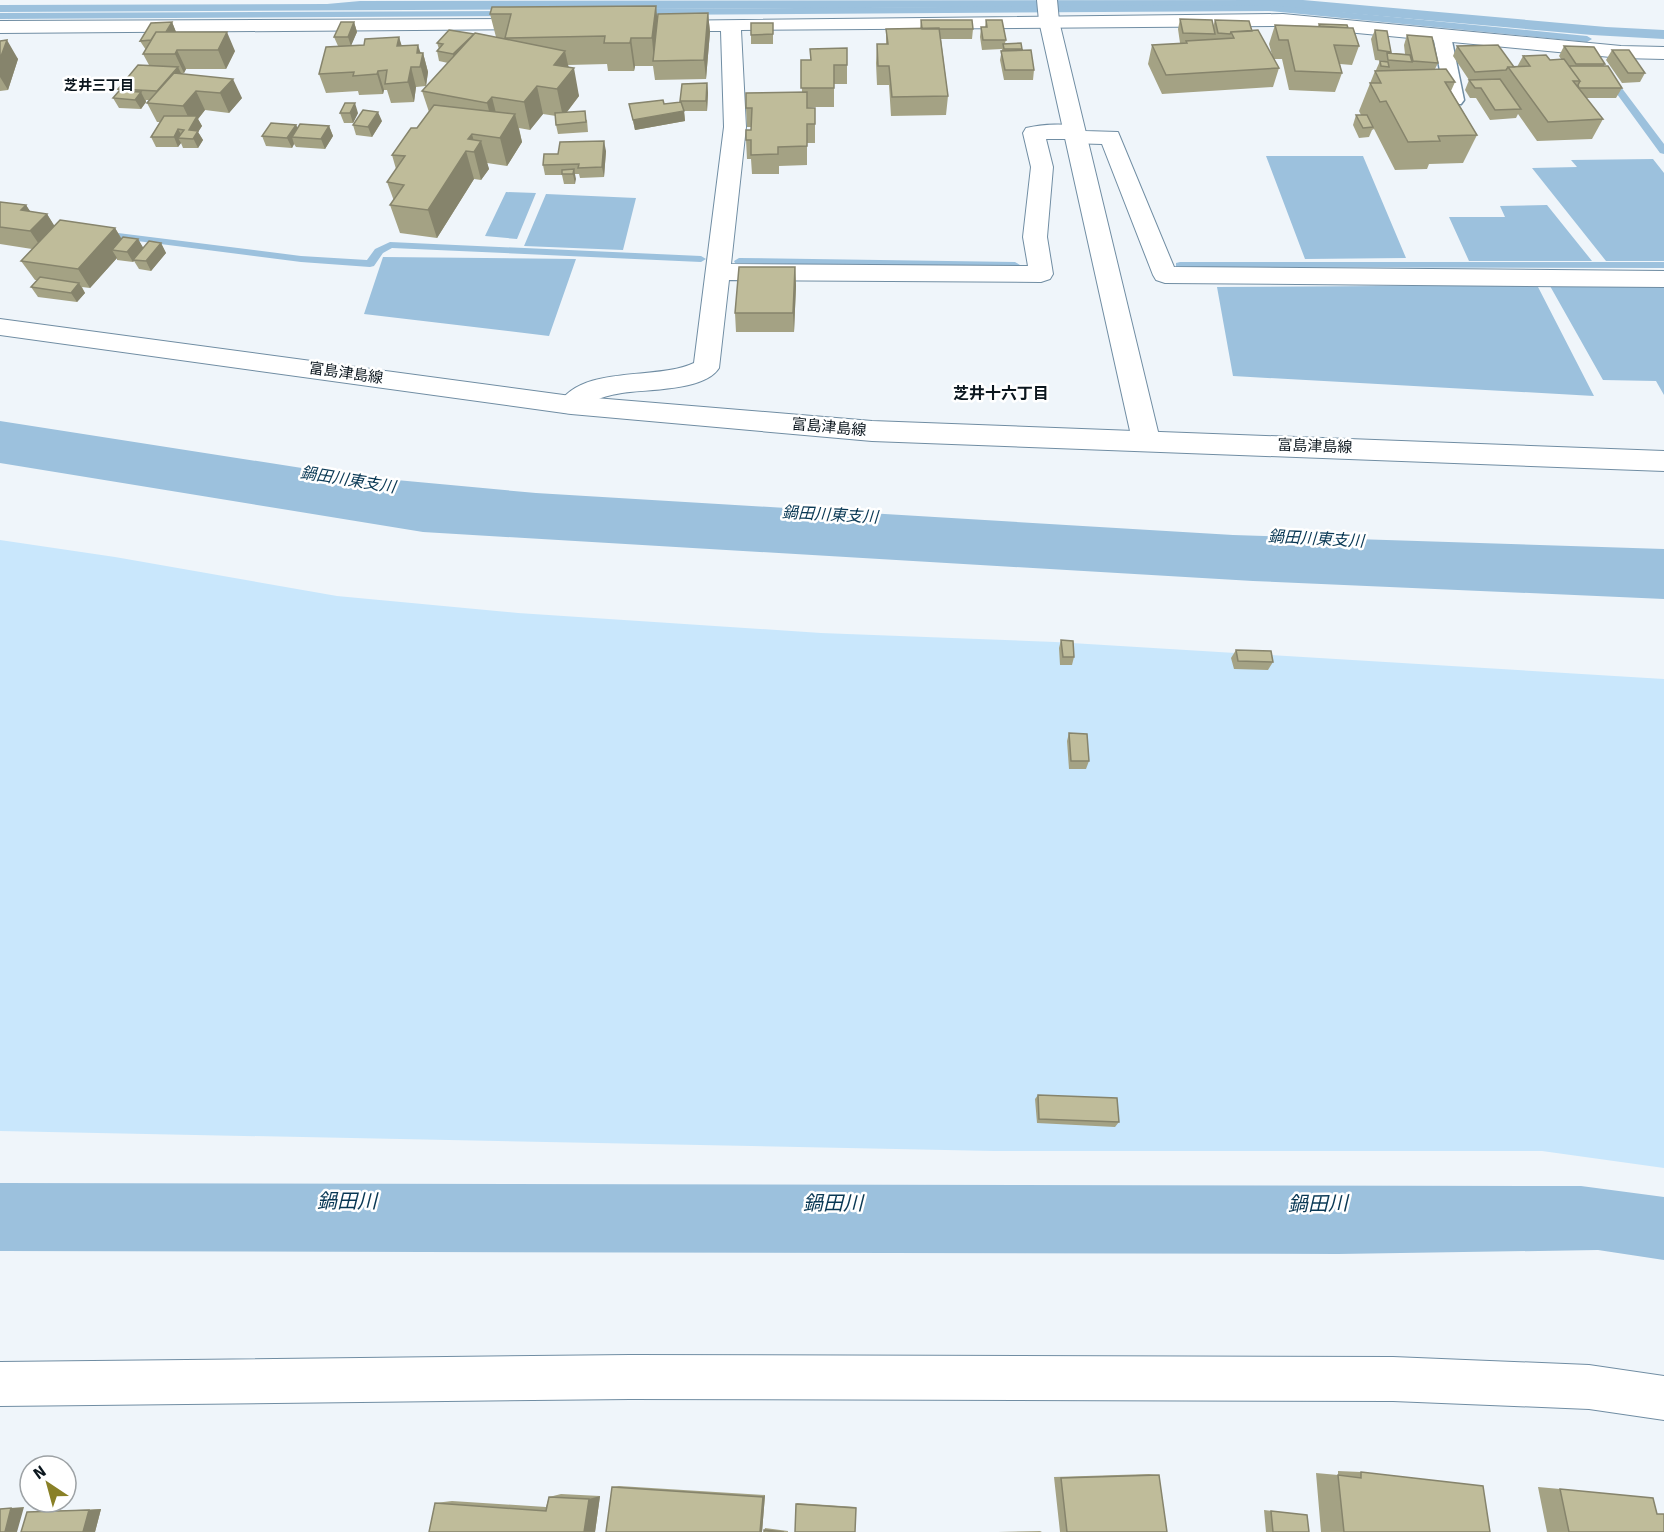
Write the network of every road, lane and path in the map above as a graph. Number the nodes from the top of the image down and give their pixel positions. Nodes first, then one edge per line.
1 (1048, 12) edge
2 (553, 25) edge
3 (648, 25) edge
4 (731, 25) junction
5 (0, 27) edge
6 (1442, 36) junction
7 (1664, 53) edge
8 (1455, 100) edge
9 (1075, 135) junction
10 (717, 272) junction
11 (1664, 279) edge
12 (0, 327) edge
13 (571, 405) junction
14 (1146, 441) junction
15 (1664, 461) edge
16 (0, 1384) edge
17 (1664, 1398) edge

1 - 4 street
1 - 6 street
1 - 9 street
2 - 5 street
3 - 4 street
4 - 10 street
6 - 7 street
6 - 8 lane
9 - 10 street
9 - 11 street
9 - 14 street
10 - 13 street
12 - 13 street, 富島津島線
13 - 14 street, 富島津島線
14 - 15 street, 富島津島線
16 - 17 street

